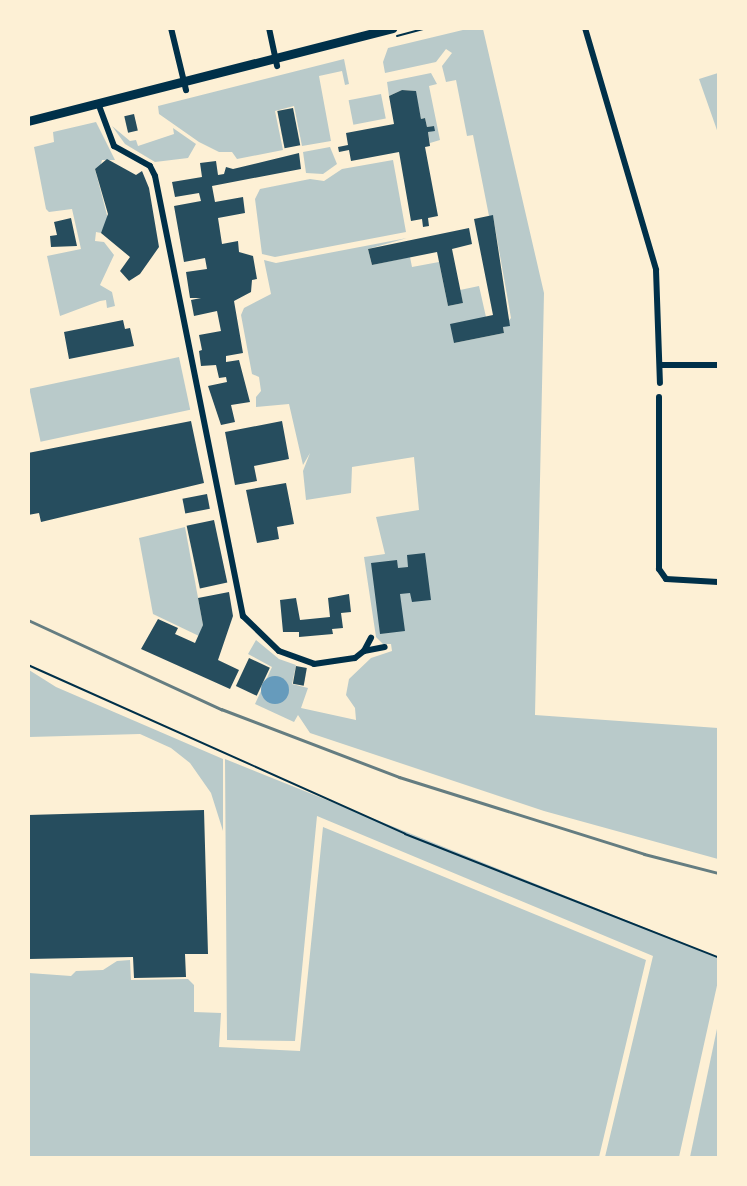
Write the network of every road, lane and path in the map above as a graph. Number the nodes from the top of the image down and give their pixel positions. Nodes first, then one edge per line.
1 (171, 28) edge
2 (269, 28) edge
3 (392, 28) edge
4 (585, 28) edge
5 (376, 34) edge
6 (276, 62) junction
7 (185, 86) junction
8 (98, 103) junction
9 (28, 121) edge
10 (660, 364) junction
11 (718, 365) edge
12 (660, 383) dead end
13 (659, 397) dead end
14 (718, 582) edge
15 (371, 638) dead end
16 (386, 647) dead end
17 (364, 651) junction
18 (28, 665) edge
19 (718, 957) edge

1 - 7 street
2 - 6 street
3 - 5 main road
4 - 10 street
5 - 6 main road
6 - 7 main road
7 - 8 main road
8 - 9 main road
8 - 17 street
10 - 11 street
10 - 12 street
13 - 14 street
15 - 17 street
16 - 17 street
18 - 19 path

